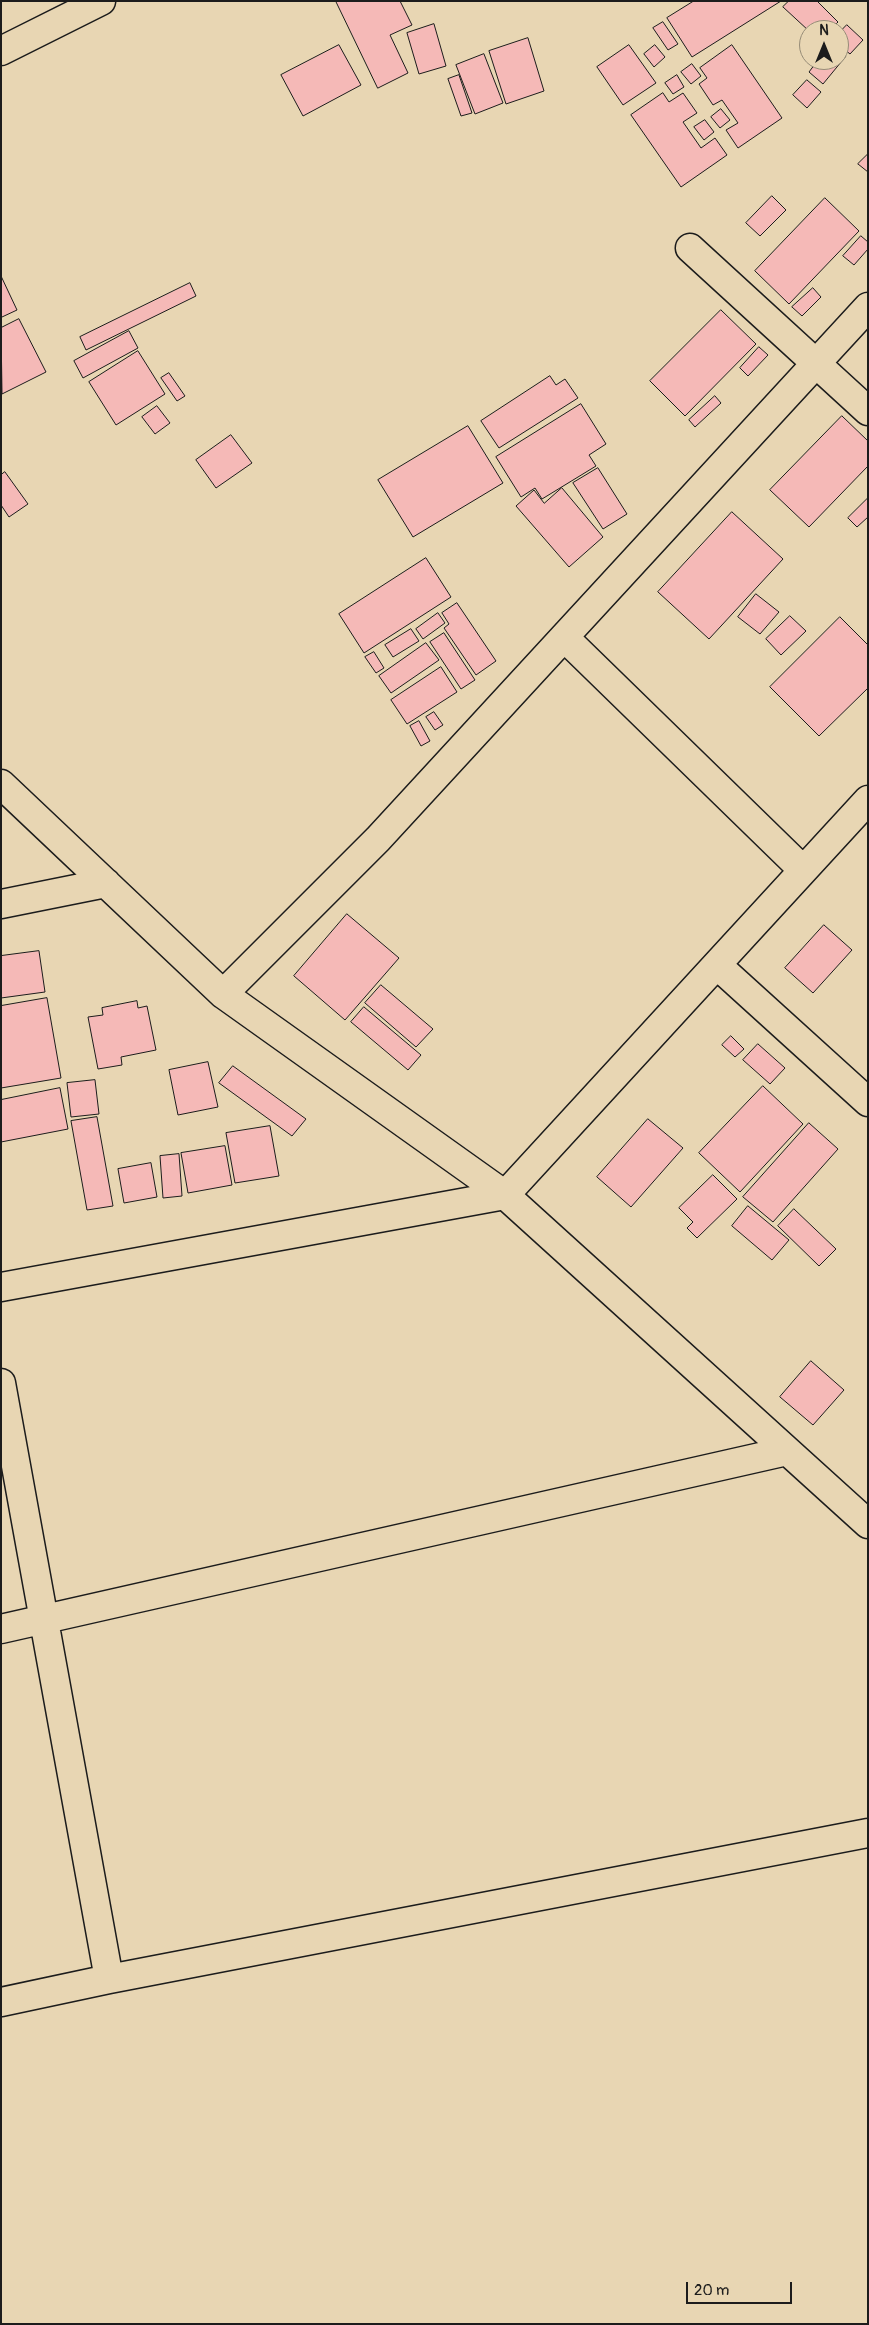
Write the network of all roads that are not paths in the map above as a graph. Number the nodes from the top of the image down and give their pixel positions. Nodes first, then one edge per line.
1 (101, 1) edge
2 (1, 50) edge
3 (690, 248) dead end
4 (868, 306) edge
5 (816, 363) junction
6 (868, 411) edge
7 (564, 637) junction
8 (1, 784) edge
9 (868, 800) edge
10 (803, 870) junction
11 (106, 883) junction
12 (1, 904) edge
13 (716, 965) junction
14 (223, 994) junction
15 (868, 1102) edge
16 (505, 1195) junction
17 (1, 1287) edge
18 (1, 1383) edge
19 (787, 1450) junction
20 (868, 1524) edge
21 (43, 1620) junction
22 (1, 1629) edge
23 (868, 1833) edge
24 (108, 1979) junction
25 (1, 2002) edge

1 - 2 street
3 - 5 street
4 - 5 street
5 - 6 street
5 - 7 street
7 - 10 street
7 - 14 street
8 - 11 street
9 - 10 street
10 - 13 street
11 - 12 street
11 - 14 street
13 - 15 street
13 - 16 street
14 - 16 street
16 - 17 street
16 - 19 street
18 - 21 street
19 - 20 street
19 - 21 street
21 - 22 street
21 - 24 street
23 - 24 street
24 - 25 street

